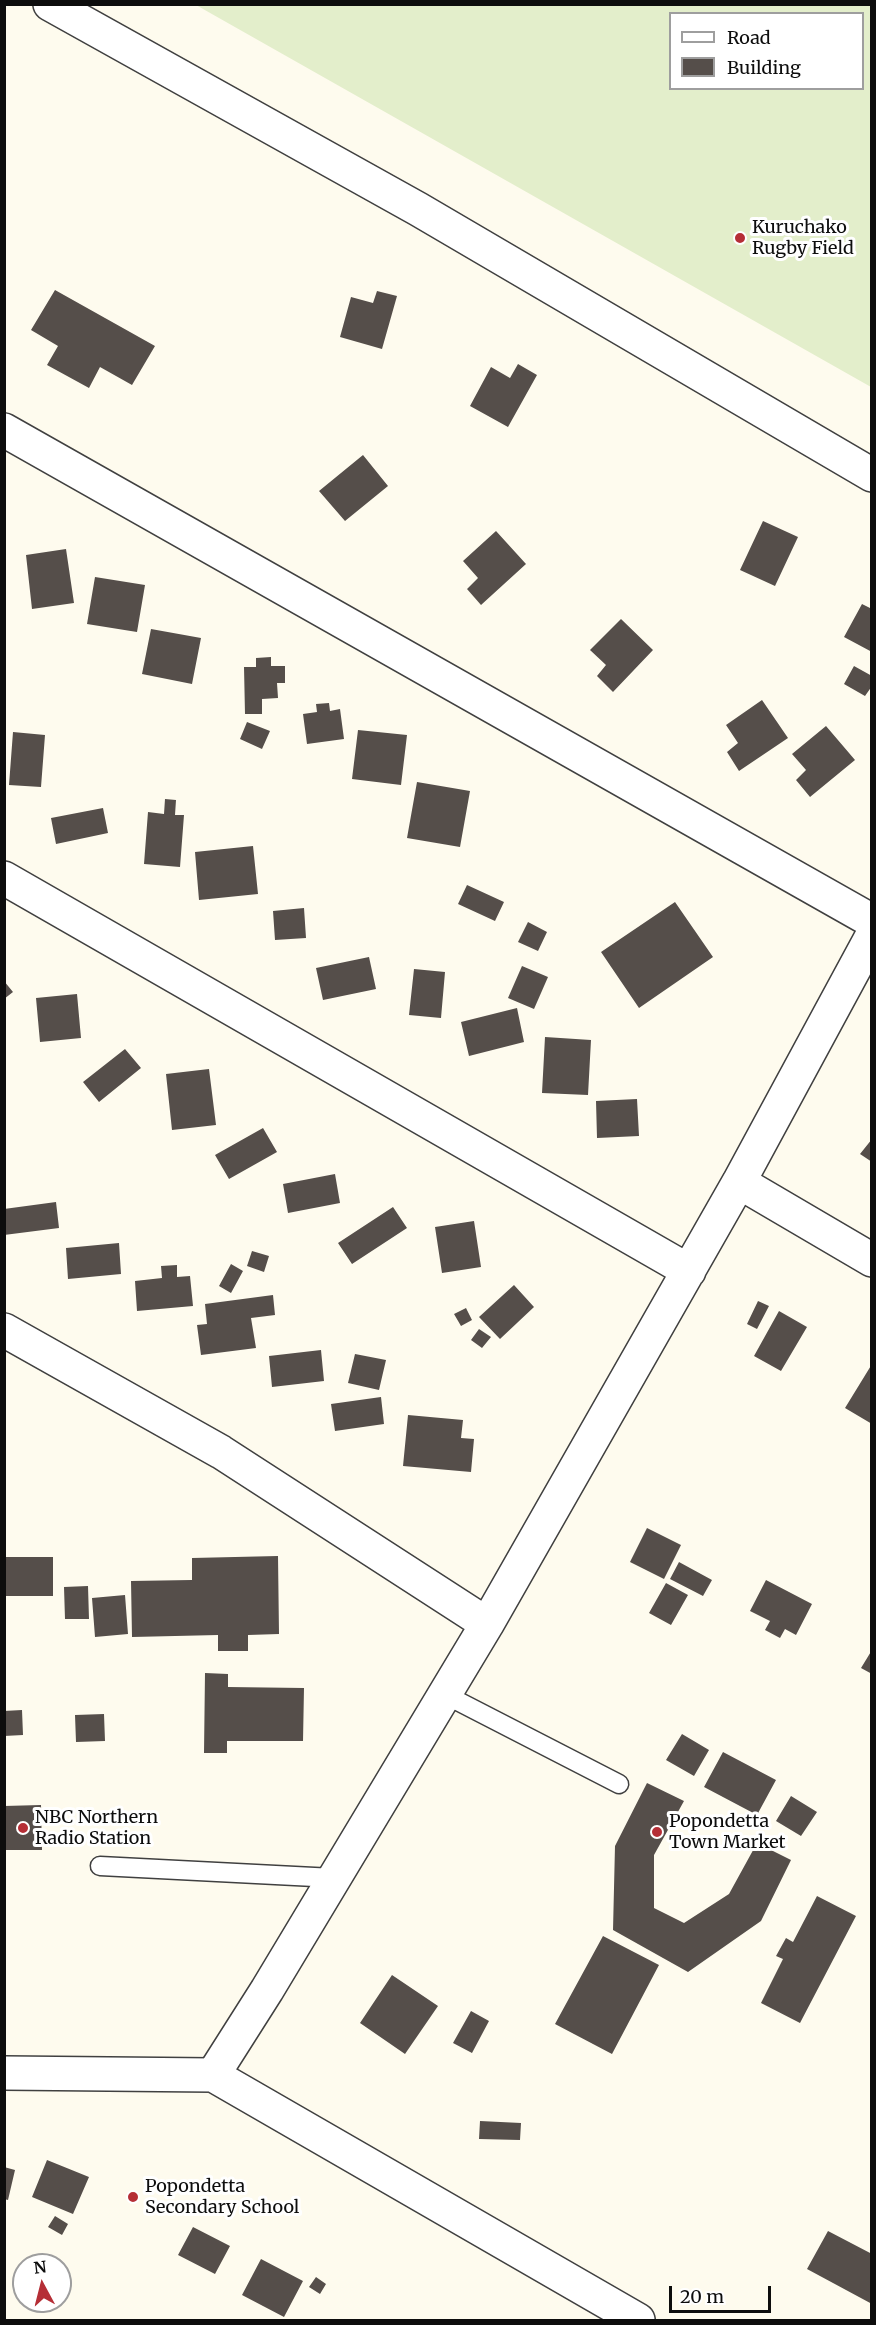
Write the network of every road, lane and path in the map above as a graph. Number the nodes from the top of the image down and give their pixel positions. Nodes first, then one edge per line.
1 (50, 4) edge
2 (4, 430) edge
3 (872, 476) edge
4 (4, 878) edge
5 (872, 921) edge
6 (872, 936) edge
7 (739, 1182) junction
8 (872, 1260) edge
9 (689, 1271) junction
10 (4, 1330) edge
11 (487, 1624) junction
12 (444, 1694) junction
13 (619, 1784) dead end
14 (100, 1866) dead end
15 (334, 1878) junction
16 (4, 2073) edge
17 (213, 2074) junction
18 (638, 2320) edge

1 - 3 street
2 - 5 street
4 - 9 street
6 - 7 street
7 - 8 street
7 - 9 street
9 - 11 street
10 - 11 street
11 - 12 street
12 - 13 lane
12 - 15 street
14 - 15 lane
15 - 17 street
16 - 17 street
17 - 18 street

